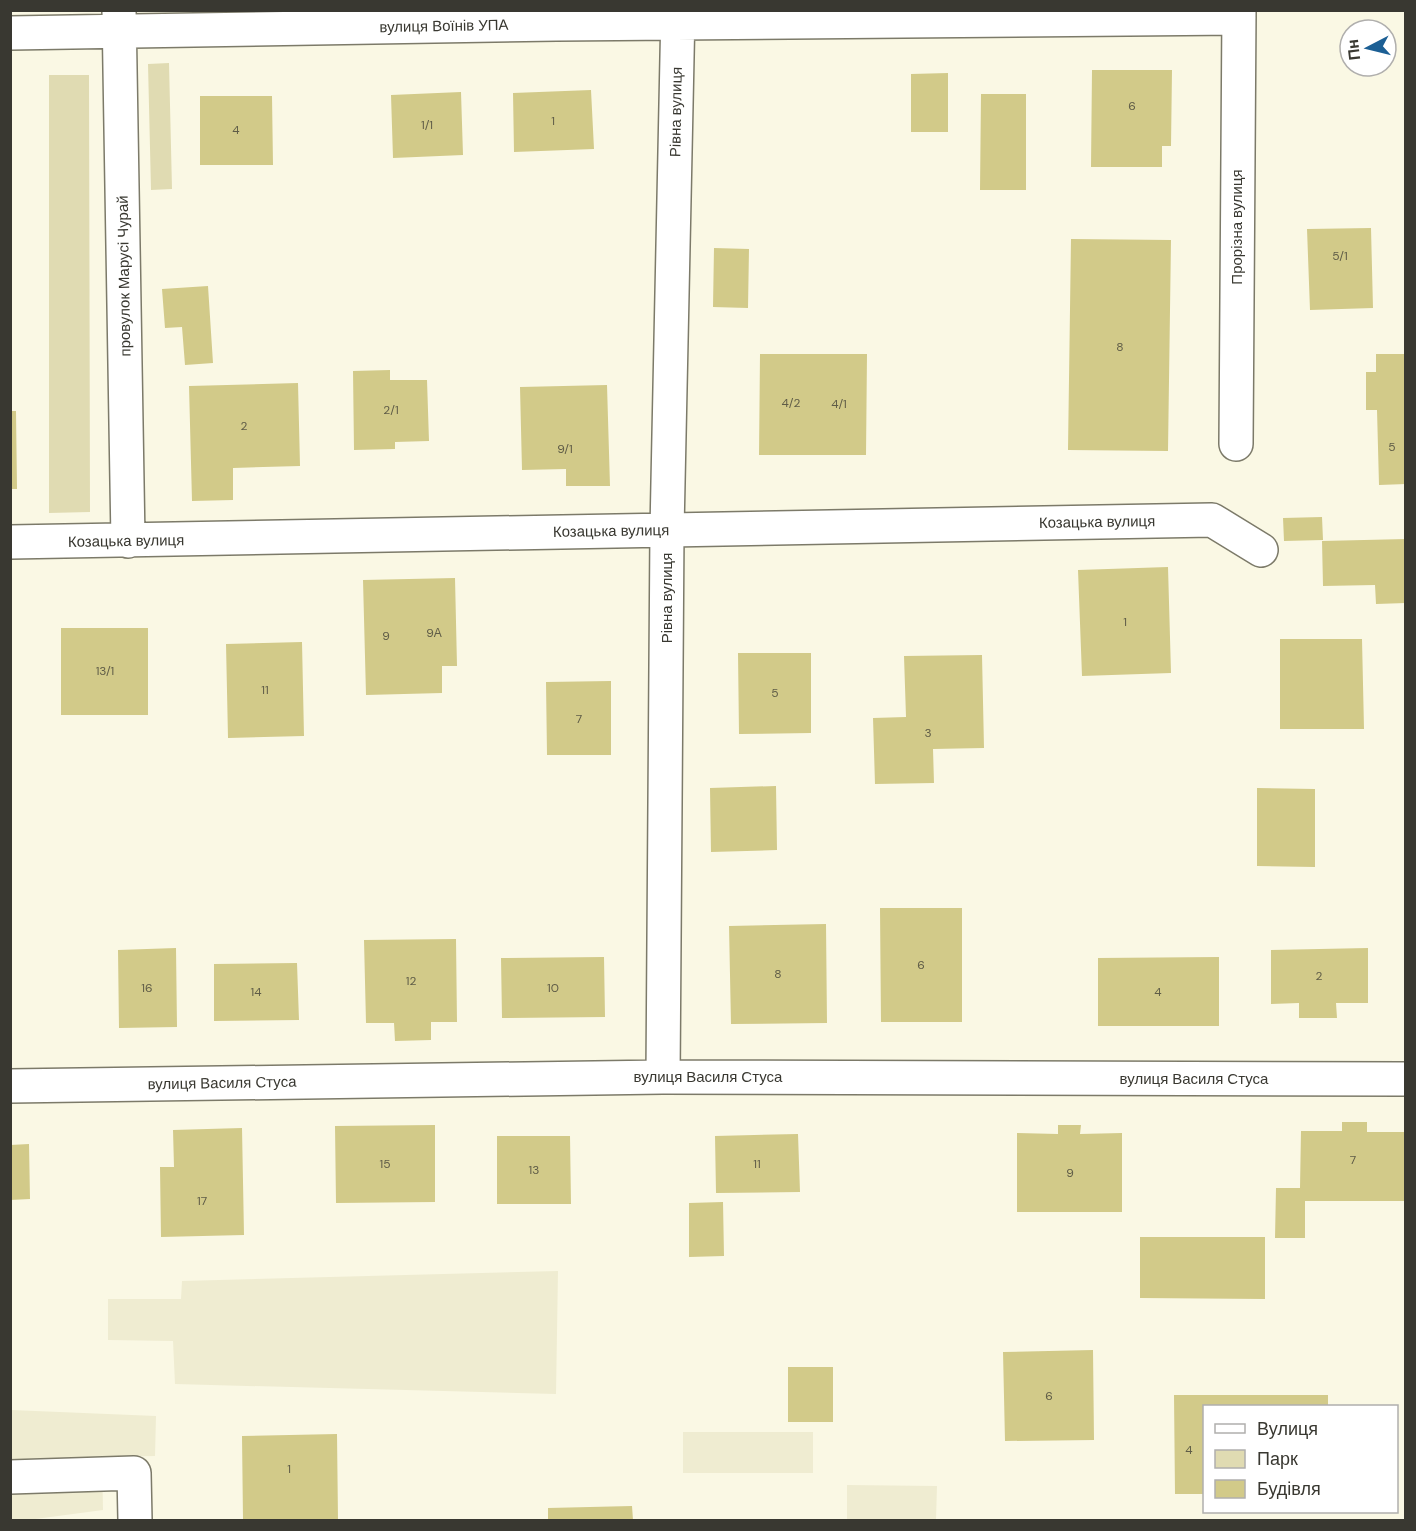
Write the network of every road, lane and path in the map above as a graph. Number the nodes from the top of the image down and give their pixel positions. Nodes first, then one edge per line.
1 (1239, 14) edge
2 (991, 15) edge
3 (678, 17) edge
4 (119, 21) edge
5 (10, 33) edge
6 (1236, 444) dead end
7 (668, 530) junction
8 (128, 541) junction
9 (10, 542) edge
10 (1261, 550) dead end
11 (663, 1077) junction
12 (1406, 1079) edge
13 (10, 1086) edge
14 (10, 1477) edge
15 (135, 1521) edge

1 - 2 street, вулиця Воїнів УПА
1 - 6 street, Прорізна вулиця
2 - 3 street, вулиця Воїнів УПА
3 - 4 street, вулиця Воїнів УПА
3 - 7 street, Рівна вулиця
4 - 5 street, вулиця Воїнів УПА
4 - 8 street, провулок Марусі Чурай
7 - 8 street, Козацька вулиця
7 - 10 street, Козацька вулиця
7 - 11 street, Рівна вулиця
8 - 9 street, Козацька вулиця
11 - 12 street, вулиця Василя Стуса
11 - 13 street, вулиця Василя Стуса
14 - 15 street

